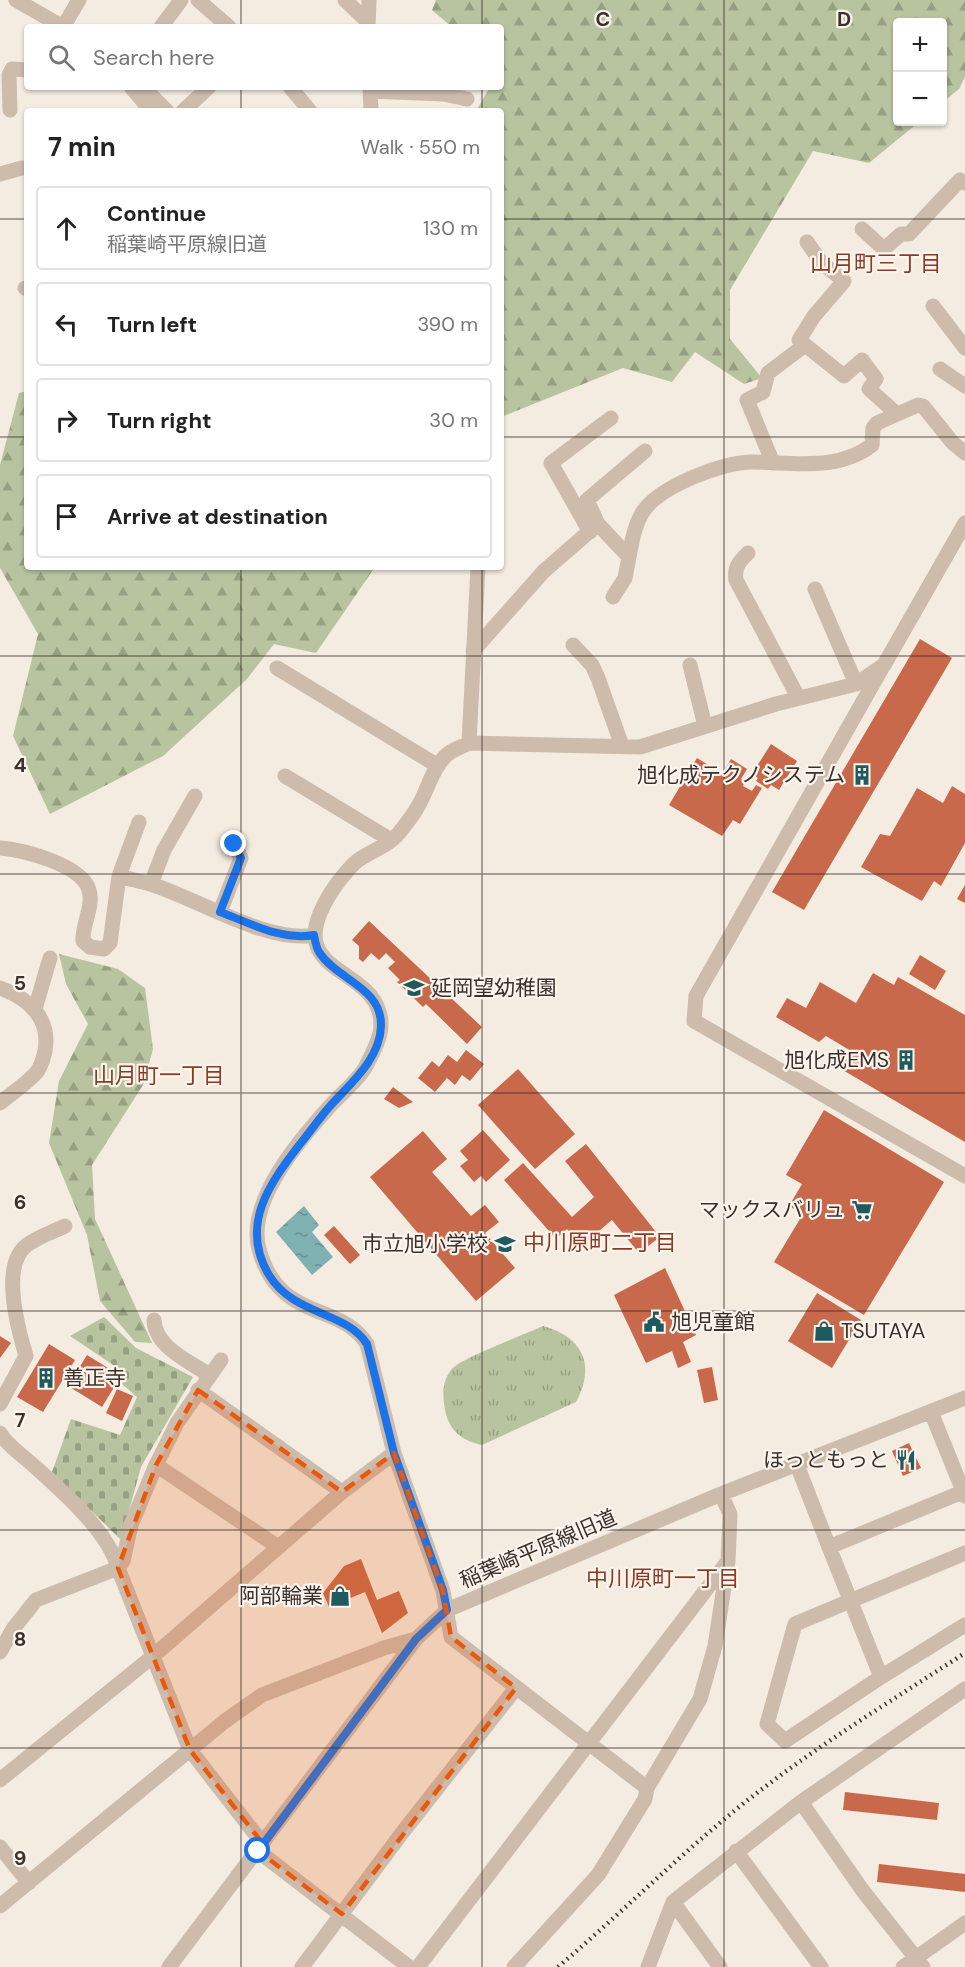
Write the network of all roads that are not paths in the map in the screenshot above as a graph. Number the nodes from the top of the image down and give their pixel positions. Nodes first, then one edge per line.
1 (16, 0) edge
2 (79, 0) edge
3 (181, 0) edge
4 (198, 0) edge
5 (345, 0) edge
6 (369, 0) edge
7 (58, 24) edge
8 (65, 24) edge
9 (162, 24) edge
10 (226, 24) edge
11 (367, 24) edge
12 (24, 70) edge
13 (134, 90) edge
14 (146, 90) edge
15 (206, 90) edge
16 (292, 90) edge
17 (370, 90) edge
18 (385, 90) edge
19 (467, 99) dead end
20 (148, 108) edge
21 (163, 108) edge
22 (186, 108) edge
23 (308, 108) edge
24 (371, 108) edge
25 (10, 110) dead end
26 (22, 168) dead end
27 (0, 174) edge
28 (965, 183) edge
29 (862, 229) dead end
30 (807, 242) dead end
31 (933, 306) dead end
32 (805, 345) junction
33 (965, 348) edge
34 (940, 369) dead end
35 (964, 382) edge
36 (897, 414) junction
37 (611, 418) dead end
38 (645, 451) dead end
39 (965, 453) edge
40 (774, 463) junction
41 (965, 523) edge
42 (594, 528) junction
43 (748, 553) dead end
44 (629, 557) junction
45 (478, 570) edge
46 (815, 590) dead end
47 (613, 597) dead end
48 (573, 645) dead end
49 (473, 651) junction
50 (690, 665) dead end
51 (884, 665) junction
52 (277, 668) dead end
53 (856, 684) junction
54 (798, 697) junction
55 (705, 726) junction
56 (469, 743) junction
57 (622, 746) junction
58 (438, 766) junction
59 (285, 776) dead end
60 (195, 796) dead end
61 (139, 822) dead end
62 (391, 840) junction
63 (234, 844) dead end
64 (0, 848) edge
65 (118, 876) junction
66 (151, 884) junction
67 (220, 912) junction
68 (314, 935) junction
69 (50, 958) dead end
70 (0, 988) edge
71 (35, 1009) junction
72 (0, 1103) edge
73 (965, 1176) edge
74 (65, 1226) dead end
75 (29, 1244) junction
76 (53, 1245) dead end
77 (154, 1320) dead end
78 (220, 1360) dead end
79 (209, 1375) junction
80 (198, 1390) junction
81 (965, 1398) edge
82 (0, 1404) edge
83 (931, 1412) junction
84 (0, 1433) edge
85 (394, 1453) junction
86 (156, 1465) junction
87 (797, 1465) junction
88 (342, 1492) junction
89 (964, 1493) edge
90 (721, 1494) junction
91 (277, 1546) junction
92 (829, 1548) junction
93 (965, 1553) edge
94 (728, 1561) junction
95 (118, 1568) junction
96 (849, 1602) junction
97 (447, 1610) junction
98 (965, 1624) edge
99 (6, 1631) edge
100 (416, 1639) junction
101 (0, 1652) edge
102 (152, 1657) junction
103 (881, 1677) junction
104 (516, 1688) junction
105 (965, 1689) edge
106 (589, 1744) junction
107 (190, 1750) junction
108 (0, 1780) edge
109 (647, 1788) junction
110 (801, 1802) junction
111 (0, 1847) edge
112 (261, 1847) junction
113 (736, 1851) junction
114 (29, 1883) junction
115 (673, 1902) junction
116 (0, 1906) edge
117 (342, 1914) junction
118 (965, 1923) edge
119 (920, 1962) edge
120 (169, 1967) edge
121 (302, 1967) edge
122 (409, 1967) edge
123 (418, 1967) edge
124 (514, 1967) edge
125 (648, 1967) edge
126 (720, 1967) edge
127 (821, 1967) edge
128 (903, 1967) edge

1 - 7 street
2 - 8 street
3 - 9 street
4 - 10 street
5 - 11 street
6 - 11 street
12 - 25 street
13 - 20 street
14 - 21 street
15 - 22 street
16 - 23 street
17 - 24 street
18 - 19 street
26 - 27 street
28 - 29 street
30 - 32 street
31 - 33 street
32 - 36 street
32 - 40 street
34 - 35 street
36 - 39 street
36 - 40 street
37 - 42 street
38 - 42 street
40 - 44 street
41 - 51 street
42 - 44 street
42 - 49 street
43 - 54 street
44 - 47 street
45 - 49 street
46 - 53 street
48 - 57 street
49 - 56 street
50 - 55 street
51 - 53 street
51 - 73 street
52 - 58 street
53 - 54 street
54 - 55 street
55 - 57 street
56 - 57 street
56 - 58 street
58 - 62 street
59 - 62 street
60 - 66 street
61 - 65 street
62 - 68 street
63 - 67 street
64 - 65 street
65 - 66 street
66 - 67 street
67 - 68 street
68 - 85 street
69 - 71 street
70 - 71 street
71 - 72 street
74 - 75 street
75 - 76 street
75 - 82 street
77 - 79 street
78 - 79 street
79 - 80 street
80 - 86 street
80 - 88 street
81 - 83 street, 稲葉崎平原線旧道
83 - 87 street, 稲葉崎平原線旧道
83 - 89 street
84 - 95 street
85 - 88 street
85 - 97 street
86 - 91 street
86 - 95 street
87 - 90 street, 稲葉崎平原線旧道
87 - 92 street
88 - 91 street
89 - 92 street
90 - 94 street
90 - 97 street, 稲葉崎平原線旧道
91 - 102 street
92 - 96 street
93 - 96 street
94 - 106 street
94 - 109 street
95 - 99 street
95 - 102 street
96 - 103 street
96 - 103 street
97 - 100 street, 稲葉崎平原線旧道
97 - 104 street
98 - 103 street
99 - 101 street
100 - 107 street
100 - 112 street, 稲葉崎平原線旧道
102 - 107 street
102 - 108 street
104 - 106 street
104 - 117 street
105 - 110 street
106 - 109 street
106 - 123 street
107 - 112 street
107 - 114 street
109 - 124 street
110 - 113 street
110 - 119 street
111 - 114 street
112 - 117 street
112 - 120 street, 稲葉崎平原線旧道
113 - 115 street
113 - 127 street
114 - 116 street
115 - 125 street
115 - 126 street
117 - 121 street
117 - 122 street
118 - 119 street
119 - 128 street

